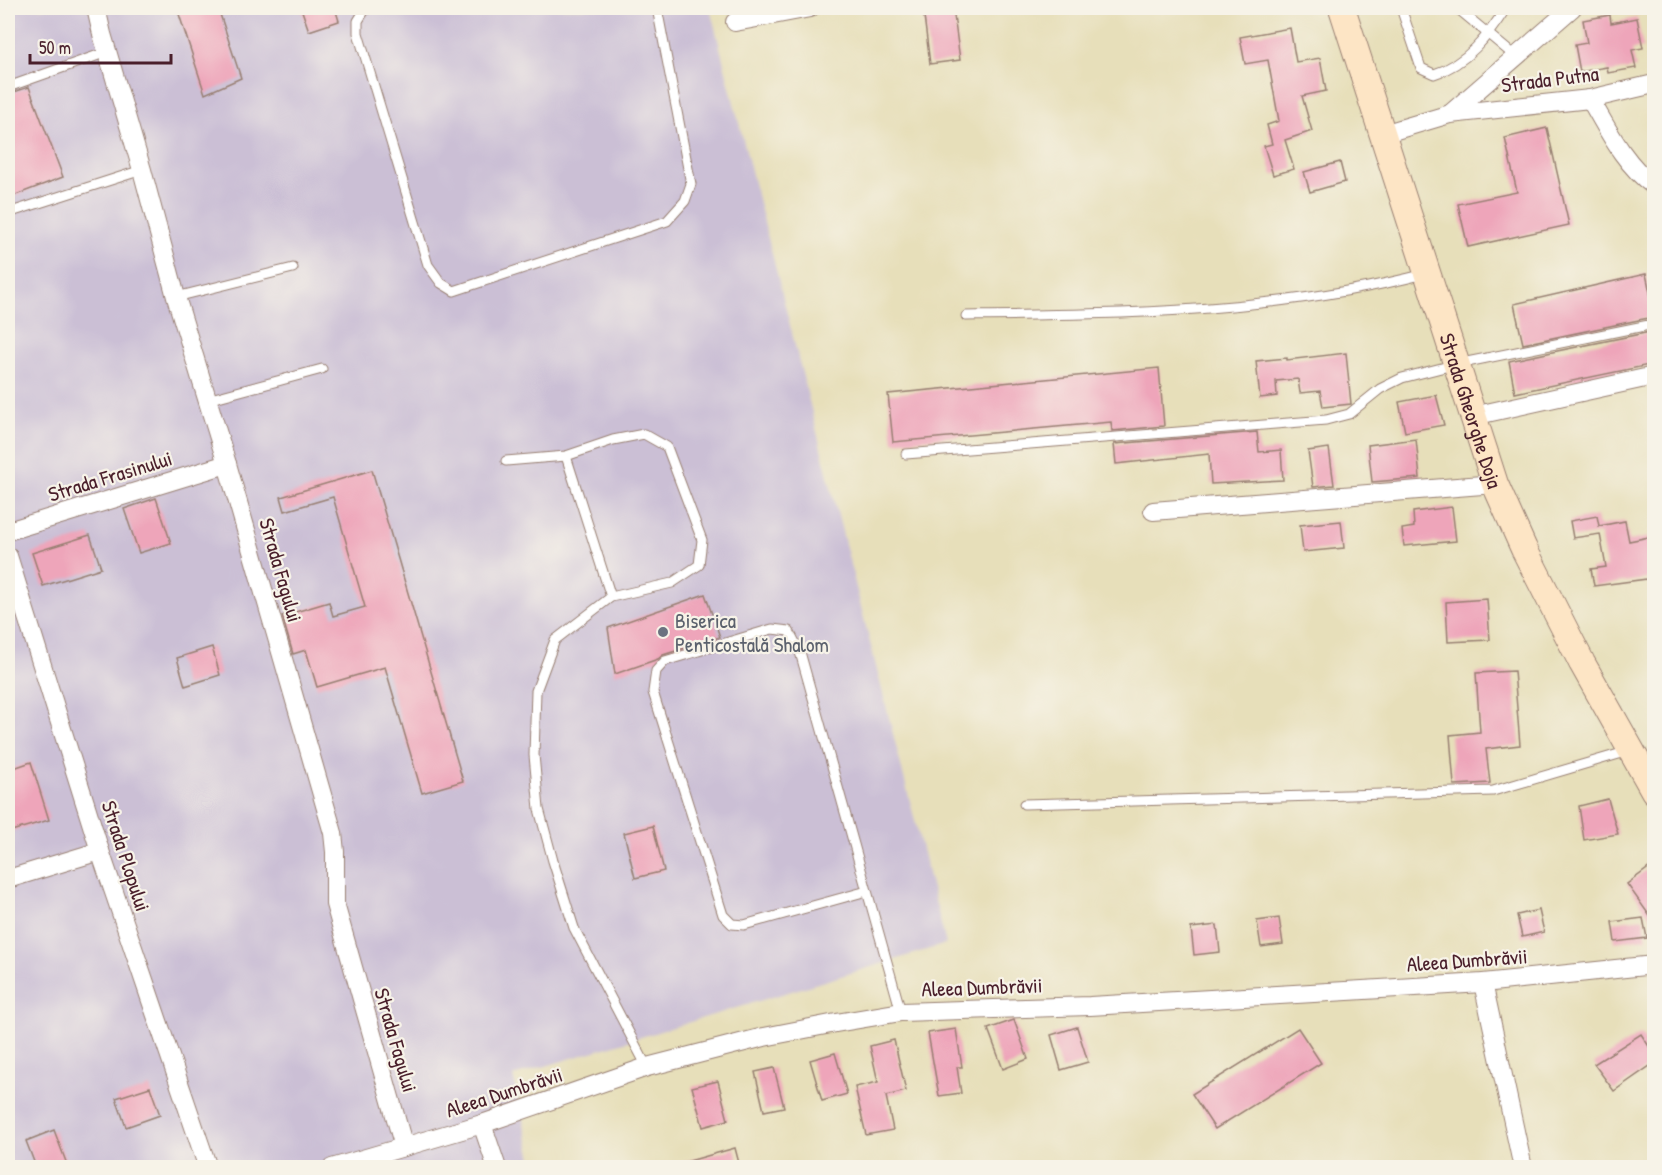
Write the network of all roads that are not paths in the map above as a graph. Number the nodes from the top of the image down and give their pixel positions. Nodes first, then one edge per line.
1 (96, 8) edge
2 (366, 8) edge
3 (657, 8) edge
4 (810, 8) edge
5 (1342, 8) edge
6 (1401, 8) edge
7 (1456, 8) edge
8 (1506, 8) edge
9 (1572, 8) edge
10 (735, 22) dead end
11 (1488, 36) junction
12 (107, 52) junction
13 (1516, 57) junction
14 (1654, 84) edge
15 (8, 87) edge
16 (1590, 99) junction
17 (1450, 114) junction
18 (1383, 134) junction
19 (142, 170) junction
20 (1654, 186) edge
21 (8, 213) edge
22 (293, 268) dead end
23 (1428, 274) junction
24 (176, 297) junction
25 (966, 316) dead end
26 (1649, 325) dead end
27 (1457, 364) junction
28 (322, 369) dead end
29 (1654, 376) edge
30 (207, 400) junction
31 (1473, 416) junction
32 (906, 454) dead end
33 (566, 456) junction
34 (506, 461) dead end
35 (227, 464) junction
36 (1495, 484) junction
37 (1153, 512) dead end
38 (9, 528) edge
39 (8, 556) edge
40 (611, 597) junction
41 (1631, 750) junction
42 (1654, 791) edge
43 (1024, 804) dead end
44 (100, 850) junction
45 (8, 879) edge
46 (867, 891) junction
47 (1654, 965) edge
48 (1483, 983) junction
49 (901, 1012) junction
50 (647, 1067) junction
51 (482, 1124) junction
52 (404, 1147) junction
53 (340, 1166) edge
54 (207, 1167) edge
55 (497, 1167) edge
56 (1523, 1167) edge

1 - 12 street, Strada Fagului
2 - 3 lane
4 - 10 street
5 - 18 main road, Strada Gheorghe Doja
6 - 11 lane
7 - 11 lane
8 - 11 lane
9 - 13 street, Strada Putna
11 - 13 lane
12 - 15 lane
12 - 19 street, Strada Fagului
13 - 17 street, Strada Putna
14 - 16 street, Strada Putna
16 - 17 street, Strada Putna
16 - 20 street
17 - 18 street, Strada Putna
18 - 23 main road, Strada Gheorghe Doja
19 - 21 lane
19 - 24 street, Strada Fagului
22 - 24 lane
23 - 25 lane
23 - 27 main road, Strada Gheorghe Doja
24 - 30 street, Strada Fagului
26 - 27 lane
27 - 31 main road, Strada Gheorghe Doja
27 - 32 lane
28 - 30 lane
29 - 31 street
30 - 35 street, Strada Fagului
31 - 36 main road, Strada Gheorghe Doja
33 - 34 lane
33 - 40 lane
33 - 40 lane
35 - 38 street, Strada Frasinului
35 - 52 street, Strada Fagului
36 - 37 street
36 - 41 main road, Strada Gheorghe Doja
39 - 44 street, Strada Plopului
40 - 50 lane
41 - 42 main road, Strada Gheorghe Doja
41 - 43 lane
44 - 45 street
44 - 54 street, Strada Plopului
46 - 46 lane
46 - 49 lane
47 - 48 street, Aleea Dumbrăvii
48 - 49 street, Aleea Dumbrăvii
48 - 56 street
49 - 50 street, Aleea Dumbrăvii
50 - 51 street, Aleea Dumbrăvii
51 - 52 street, Aleea Dumbrăvii
51 - 55 street
52 - 53 street, Aleea Dumbrăvii

